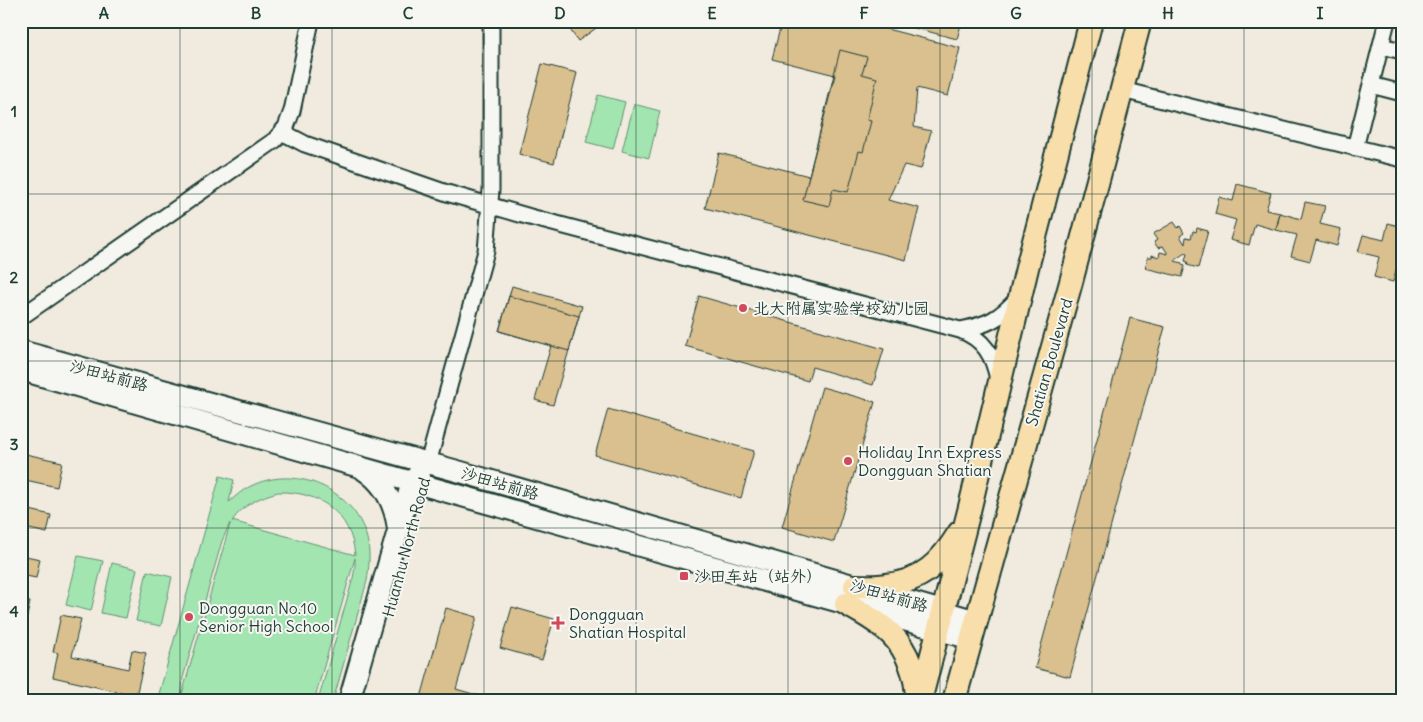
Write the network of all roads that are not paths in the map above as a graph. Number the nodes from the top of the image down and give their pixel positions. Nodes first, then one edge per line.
1 (311, 21) edge
2 (491, 21) edge
3 (1091, 21) edge
4 (1140, 21) edge
5 (1387, 21) edge
6 (1381, 46) junction
7 (1402, 51) edge
8 (1370, 86) junction
9 (1122, 90) junction
10 (1402, 93) edge
11 (282, 132) junction
12 (1355, 148) junction
13 (1402, 159) edge
14 (490, 206) junction
15 (1020, 295) junction
16 (21, 317) edge
17 (960, 330) junction
18 (21, 351) edge
19 (21, 370) edge
20 (999, 382) junction
21 (428, 463) junction
22 (358, 467) junction
23 (419, 484) junction
24 (969, 511) junction
25 (398, 531) junction
26 (850, 595) junction
27 (941, 621) junction
28 (974, 630) junction
29 (349, 701) edge
30 (363, 701) edge
31 (919, 701) edge
32 (954, 701) edge

1 - 11 street
2 - 14 street
3 - 15 main road
4 - 9 main road, Shatian Boulevard
5 - 6 street
6 - 7 street
6 - 8 street
8 - 10 street
8 - 12 street
9 - 12 street
9 - 28 main road, Shatian Boulevard
11 - 14 street
11 - 16 street
12 - 13 street
14 - 17 street
14 - 21 street
15 - 17 street
15 - 20 main road
17 - 20 street
18 - 21 street, 沙田站前路
19 - 22 street, 沙田站前路
20 - 24 main road
21 - 23 street, Huanhu North Road
21 - 26 street, 沙田站前路
22 - 23 street, 沙田站前路
22 - 25 street
23 - 25 street, Huanhu North Road
23 - 26 street, 沙田站前路
23 - 30 street, Huanhu North Road
24 - 26 main road
24 - 27 main road
25 - 29 street, Huanhu North Road
26 - 27 street, 沙田站前路
26 - 31 main road
27 - 28 street, 沙田站前路
27 - 31 main road
28 - 32 main road, Shatian Boulevard

